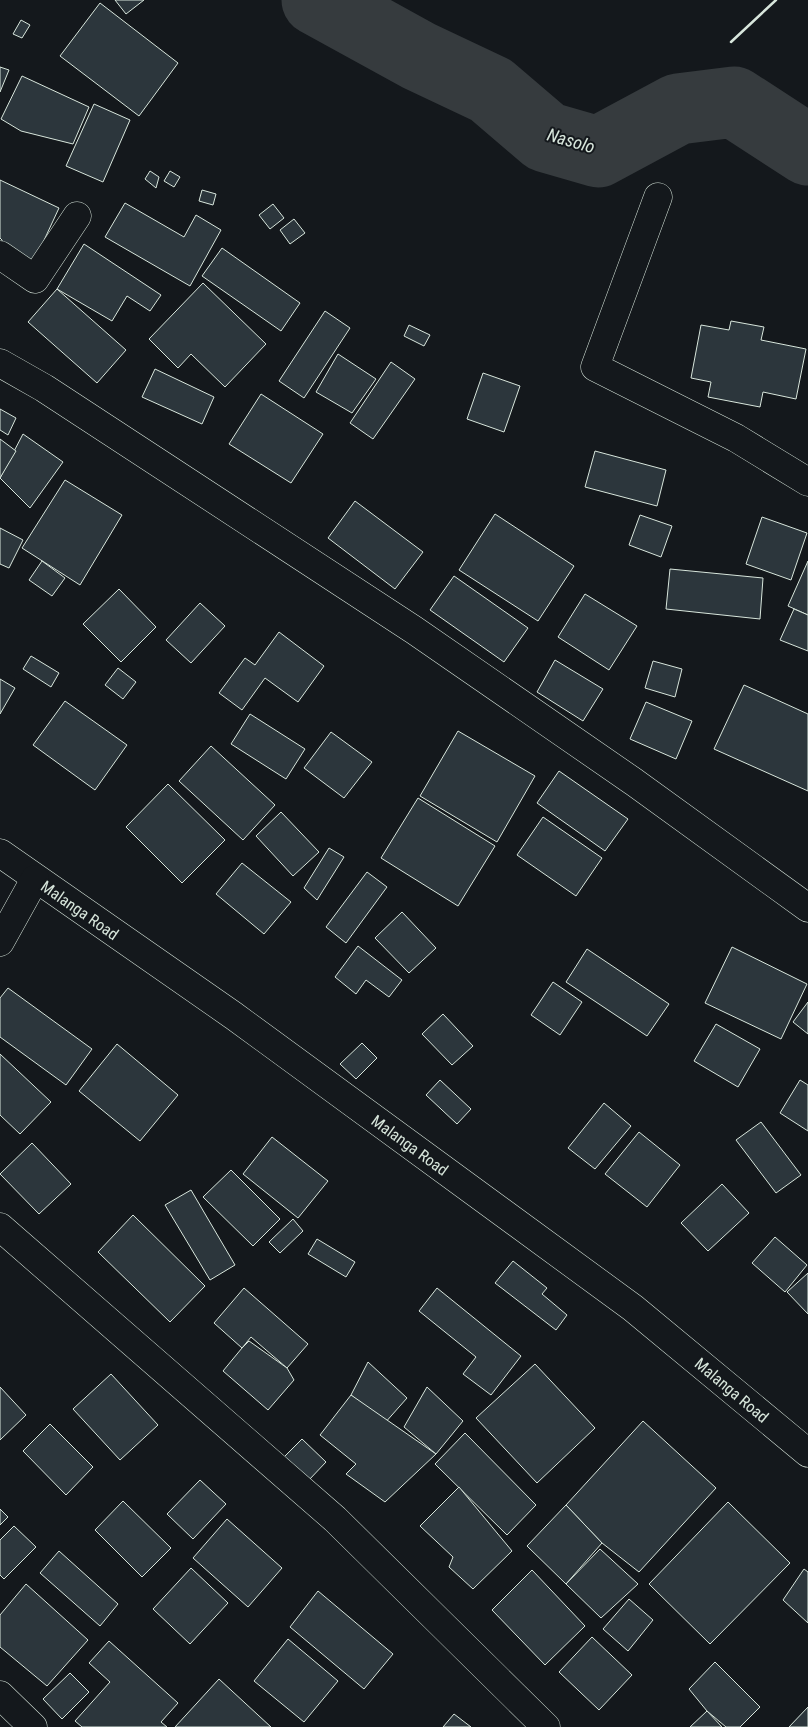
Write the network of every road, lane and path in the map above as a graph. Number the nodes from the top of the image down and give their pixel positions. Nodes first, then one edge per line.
1 (658, 197) dead end
2 (77, 216) dead end
3 (0, 256) edge
4 (0, 362) edge
5 (808, 482) edge
6 (0, 853) edge
7 (35, 879) junction
8 (808, 908) edge
9 (0, 942) edge
10 (0, 1227) edge
11 (808, 1453) edge
12 (0, 1695) edge
13 (33, 1727) edge
14 (546, 1727) edge

1 - 5 street
2 - 3 street
4 - 8 street
6 - 7 street, Malanga Road
7 - 9 street
7 - 11 street, Malanga Road
10 - 14 street
12 - 13 street

